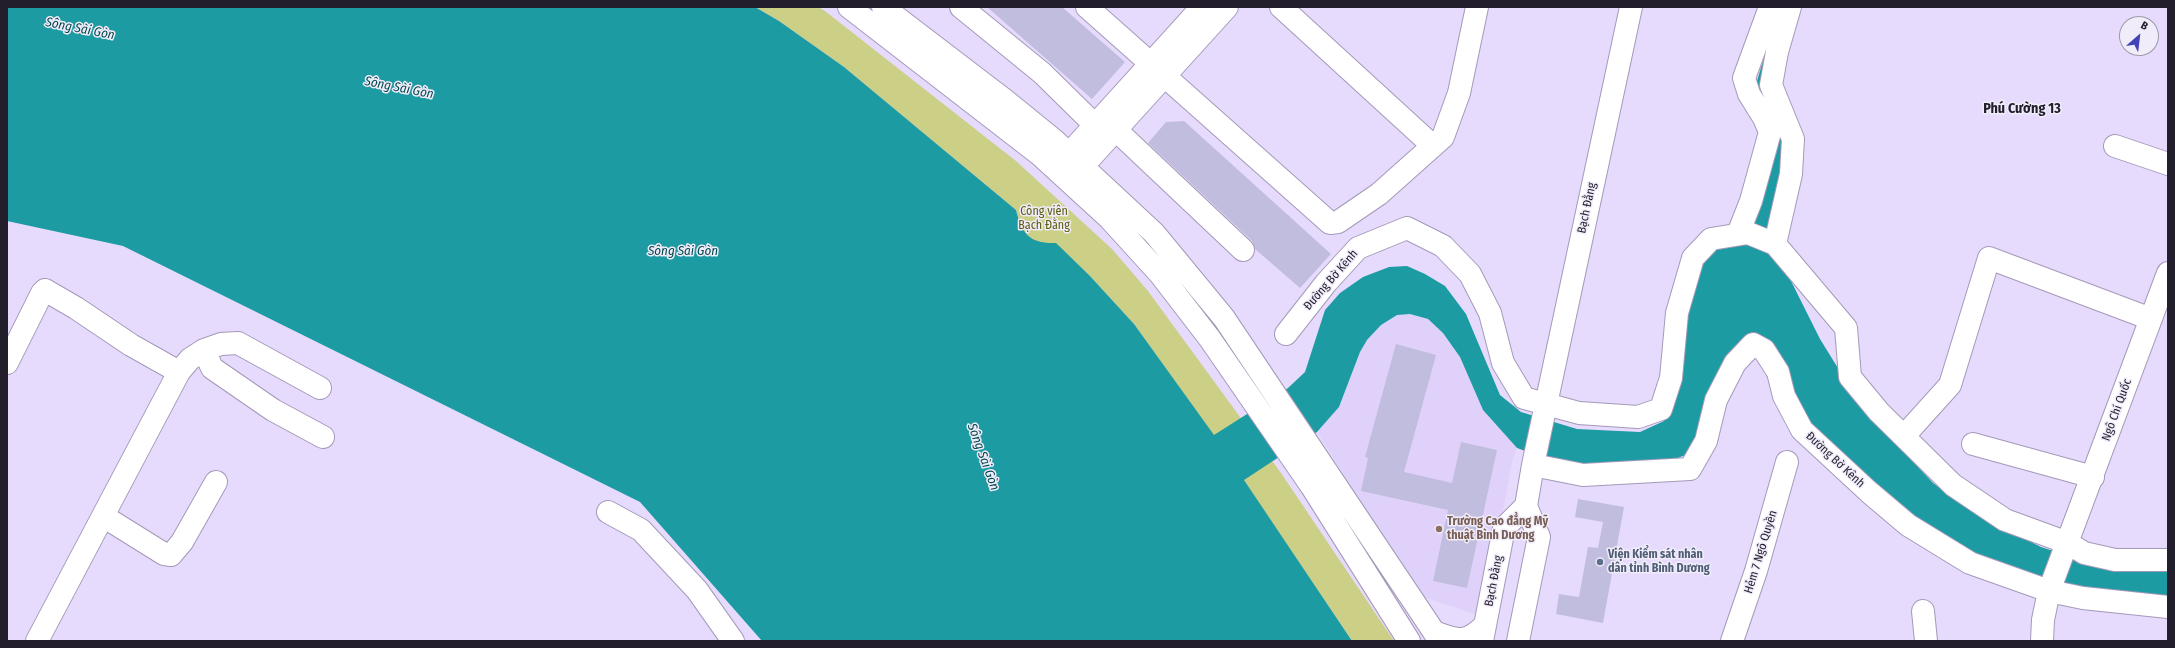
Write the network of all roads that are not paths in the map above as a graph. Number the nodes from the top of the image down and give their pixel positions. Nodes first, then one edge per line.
1 (849, 7) edge
2 (883, 7) edge
3 (961, 7) edge
4 (1087, 7) edge
5 (1202, 7) edge
6 (1227, 7) edge
7 (1280, 7) edge
8 (1477, 7) edge
9 (1631, 7) edge
10 (1770, 7) edge
11 (1790, 7) edge
12 (1157, 70) junction
13 (1106, 127) junction
14 (1433, 146) junction
15 (2115, 146) dead end
16 (2168, 164) edge
17 (1069, 168) junction
18 (1757, 238) junction
19 (1243, 250) dead end
20 (2168, 273) edge
21 (2151, 319) junction
22 (1286, 334) dead end
23 (204, 350) junction
24 (7, 363) edge
25 (179, 372) junction
26 (320, 388) dead end
27 (1545, 407) junction
28 (1904, 436) junction
29 (323, 437) dead end
30 (1973, 444) dead end
31 (1787, 462) dead end
32 (1533, 465) junction
33 (2093, 477) junction
34 (216, 482) dead end
35 (1526, 506) junction
36 (608, 512) dead end
37 (103, 516) junction
38 (2068, 545) junction
39 (2168, 560) edge
40 (2050, 590) junction
41 (2168, 608) edge
42 (1923, 611) dead end
43 (1484, 633) edge
44 (1437, 636) edge
45 (37, 641) edge
46 (733, 641) edge
47 (1409, 641) edge
48 (1518, 641) edge
49 (1732, 641) edge
50 (1926, 641) edge
51 (2042, 641) edge

1 - 17 street
2 - 17 street
3 - 13 street
4 - 12 street
5 - 12 street
6 - 12 street
7 - 14 street
8 - 14 street
9 - 27 street, Bạch Đằng
10 - 18 street
11 - 18 street
12 - 13 street
12 - 14 street
13 - 17 street
13 - 19 street
15 - 16 street
17 - 44 street
17 - 47 street
18 - 27 street, Đường Bờ Kênh
18 - 28 street
20 - 21 street, Ngô Chí Quốc
21 - 28 street
21 - 33 street, Ngô Chí Quốc
22 - 27 street, Đường Bờ Kênh
23 - 25 street
23 - 26 street
23 - 29 street
24 - 25 street
25 - 37 street
27 - 32 street, Bạch Đằng
28 - 38 street
30 - 33 street
31 - 49 street, Hẻm 7 Ngô Quyền
32 - 35 street
32 - 40 street, Đường Bờ Kênh
33 - 38 street, Ngô Chí Quốc
34 - 37 street
35 - 43 street, Bạch Đằng
35 - 48 street
36 - 46 street
37 - 45 street
38 - 39 street
38 - 40 street, Ngô Chí Quốc
40 - 41 street, Đường Bờ Kênh
40 - 51 street
42 - 50 street
43 - 44 street

